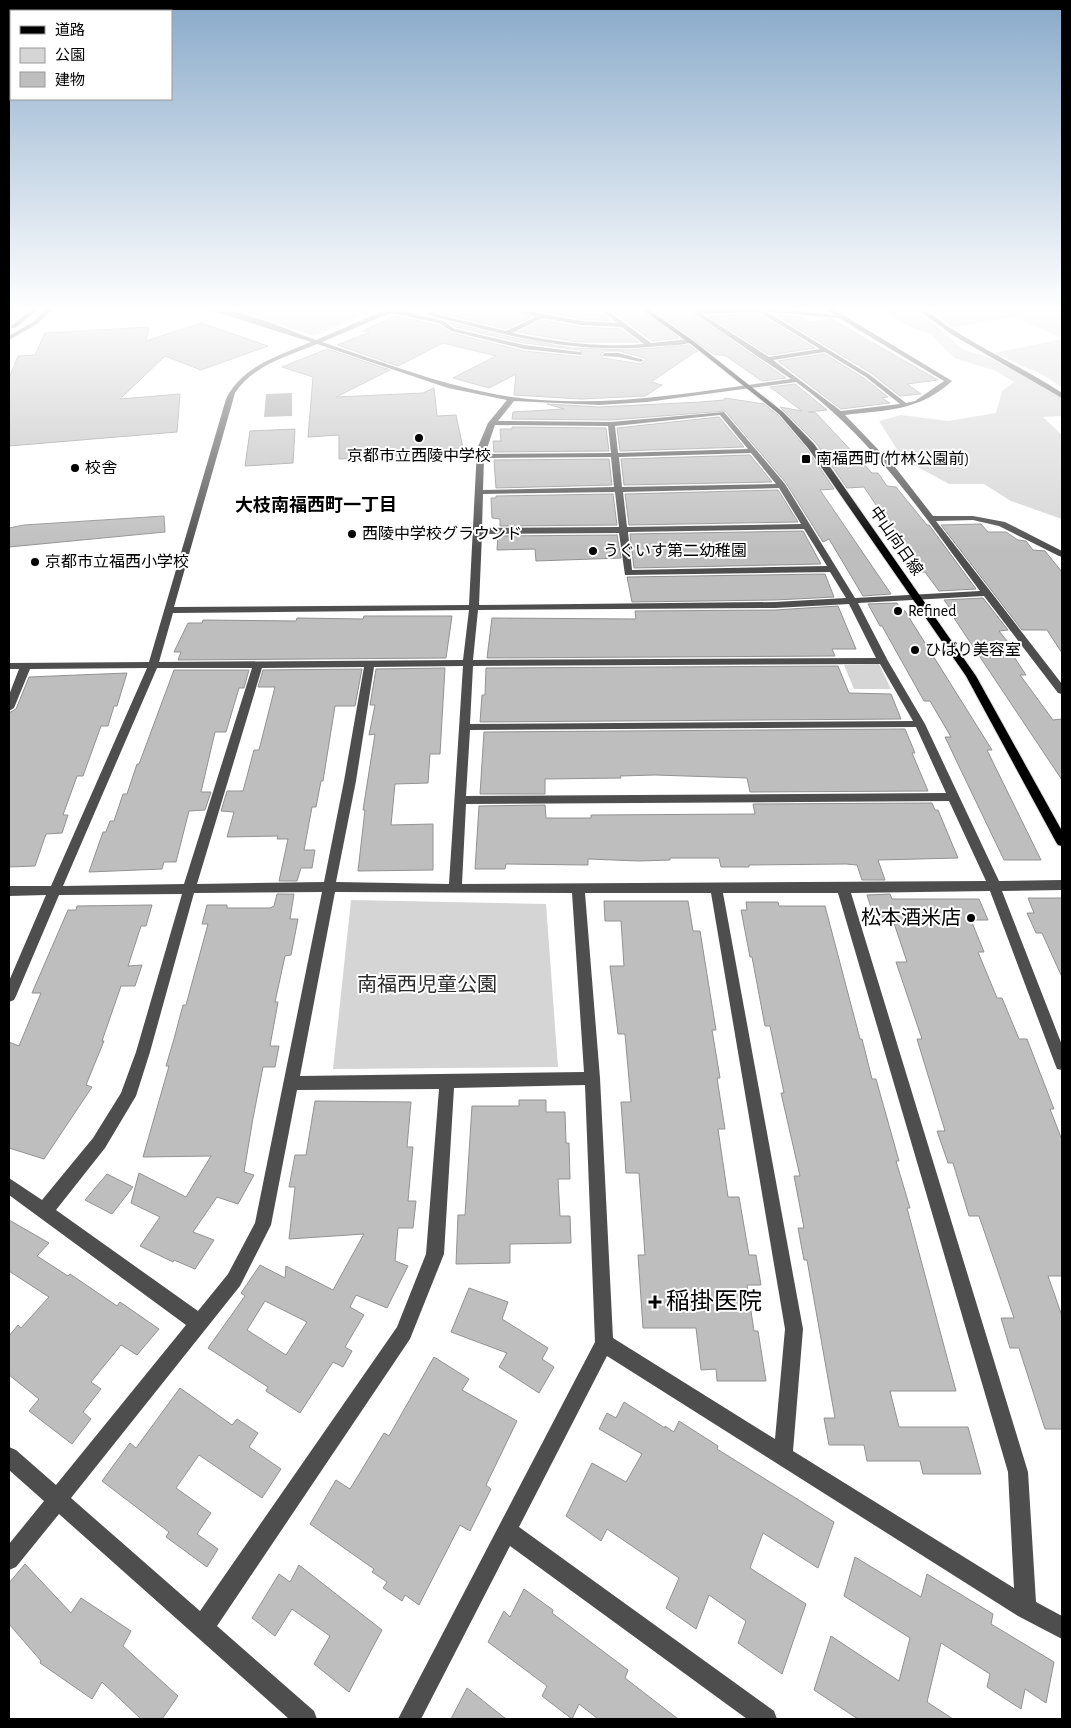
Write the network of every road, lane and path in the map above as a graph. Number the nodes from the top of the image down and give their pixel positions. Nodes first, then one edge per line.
1 (233, 390) edge
2 (464, 390) edge
3 (727, 390) edge
4 (751, 390) edge
5 (808, 390) edge
6 (885, 390) edge
7 (936, 390) edge
8 (512, 399) junction
9 (905, 405) junction
10 (840, 413) junction
11 (492, 423) junction
12 (611, 424) junction
13 (754, 451) junction
14 (614, 455) junction
15 (480, 456) junction
16 (782, 486) junction
17 (618, 490) junction
18 (479, 492) junction
19 (931, 519) junction
20 (807, 526) junction
21 (623, 530) junction
22 (477, 531) junction
23 (1062, 554) edge
24 (833, 569) junction
25 (987, 593) junction
26 (917, 598) junction
27 (852, 601) junction
28 (474, 607) junction
29 (170, 610) junction
30 (883, 661) junction
31 (369, 664) junction
32 (468, 664) junction
33 (26, 665) junction
34 (9, 666) edge
35 (153, 666) junction
36 (258, 666) junction
37 (1062, 691) edge
38 (9, 708) edge
39 (920, 724) junction
40 (464, 727) junction
41 (952, 797) junction
42 (461, 800) junction
43 (1062, 842) edge
44 (1062, 884) edge
45 (994, 885) junction
46 (330, 887) junction
47 (716, 887) junction
48 (843, 888) junction
49 (454, 889) junction
50 (578, 889) junction
51 (56, 890) junction
52 (188, 890) junction
53 (9, 891) edge
54 (9, 996) edge
55 (1062, 1064) edge
56 (592, 1078) junction
57 (447, 1082) junction
58 (292, 1083) junction
59 (9, 1186) edge
60 (44, 1211) junction
61 (199, 1323) junction
62 (604, 1343) junction
63 (9, 1457) edge
64 (783, 1457) junction
65 (57, 1500) junction
66 (507, 1531) junction
67 (9, 1560) edge
68 (1026, 1608) junction
69 (202, 1628) junction
70 (1062, 1628) edge
71 (306, 1719) edge
72 (409, 1719) edge
73 (766, 1719) edge

1 - 29 street
2 - 8 street
3 - 8 street
4 - 26 main road, 中山向日線
5 - 10 street
6 - 9 street
7 - 9 street
8 - 11 street
9 - 10 street
10 - 19 street
11 - 12 street
11 - 15 street
12 - 13 street
12 - 14 street
13 - 14 street
13 - 16 street
14 - 15 street
14 - 17 street
15 - 18 street
16 - 17 street
16 - 20 street
17 - 18 street
17 - 21 street
18 - 22 street
19 - 23 street
19 - 25 street
20 - 21 street
20 - 24 street
21 - 22 street
21 - 24 street
22 - 28 street
24 - 27 street
25 - 26 street
25 - 37 street
26 - 27 street
26 - 43 main road, 中山向日線
27 - 28 street
27 - 30 street
28 - 29 street
28 - 32 street
29 - 35 street
30 - 32 street
30 - 39 street
31 - 32 street
31 - 36 street
31 - 46 street
32 - 40 street
33 - 34 street
33 - 35 street
33 - 38 street
35 - 36 street
35 - 51 street
36 - 52 street
39 - 40 street
39 - 41 street
40 - 42 street
41 - 42 street
41 - 45 street
42 - 49 street
44 - 45 street
45 - 48 street
45 - 55 street
46 - 49 street
46 - 52 street
46 - 58 street
47 - 48 street
47 - 50 street
47 - 64 street
48 - 68 street
49 - 50 street
50 - 56 street
51 - 52 street
51 - 53 street
51 - 54 street
52 - 60 street
56 - 57 street
56 - 62 street
57 - 58 street
57 - 69 street
58 - 61 street
59 - 60 street
60 - 61 street
61 - 65 street
62 - 64 street
62 - 66 street
63 - 65 street
64 - 68 street
65 - 67 street
65 - 69 street
66 - 72 street
66 - 73 street
68 - 70 street
69 - 71 street

